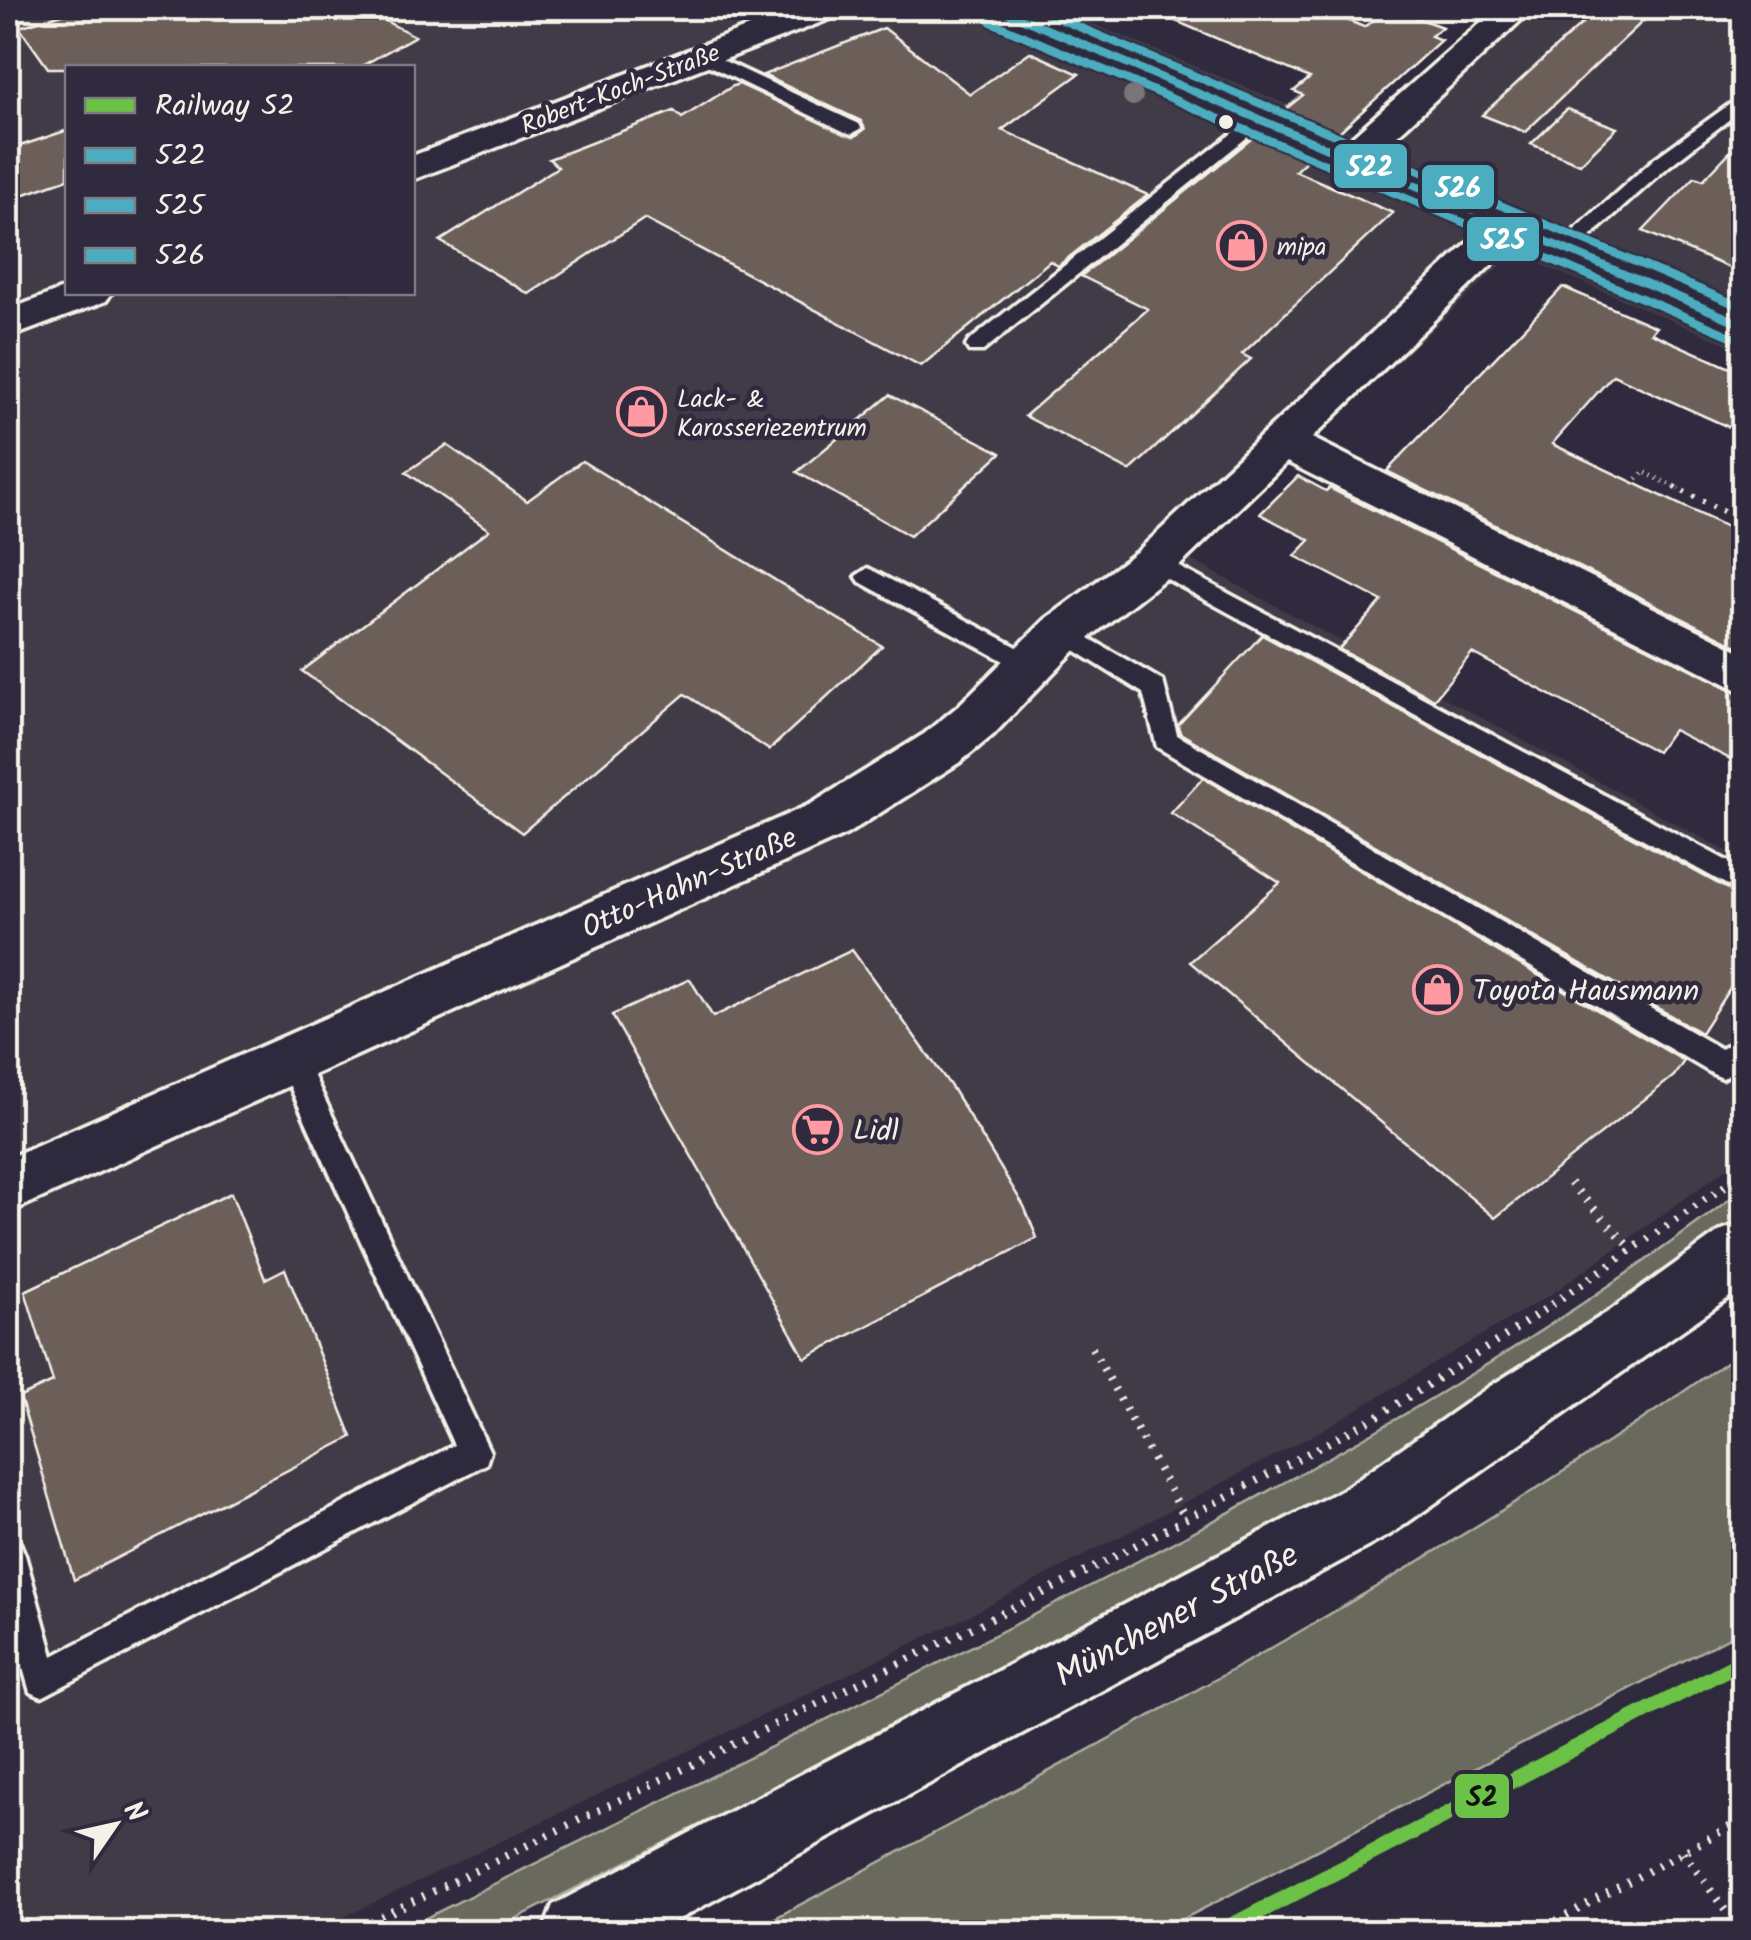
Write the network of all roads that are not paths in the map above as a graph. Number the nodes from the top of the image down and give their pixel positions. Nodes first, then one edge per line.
1 (828, 8) edge
2 (996, 8) edge
3 (1517, 8) edge
4 (703, 56) junction
5 (1744, 98) edge
6 (1259, 118) junction
7 (852, 128) dead end
8 (1352, 158) junction
9 (415, 167) edge
10 (1511, 224) junction
11 (1566, 248) junction
12 (84, 295) edge
13 (8, 325) edge
14 (1744, 325) edge
15 (976, 346) dead end
16 (1283, 442) junction
17 (1155, 562) junction
18 (868, 576) dead end
19 (1048, 649) junction
20 (1744, 675) edge
21 (1744, 883) edge
22 (1744, 1045) edge
23 (292, 1060) junction
24 (8, 1186) edge
25 (1744, 1250) edge
26 (8, 1555) edge
27 (580, 1932) edge

1 - 4 street, Robert-Koch-Straße
2 - 6 street
3 - 8 street
4 - 7 lane
4 - 9 street, Robert-Koch-Straße
5 - 11 lane
6 - 8 street
6 - 15 lane
8 - 10 street
10 - 11 street
10 - 16 street, Otto-Hahn-Straße
11 - 14 street
12 - 13 street
16 - 17 street, Otto-Hahn-Straße
16 - 20 street
17 - 19 street, Otto-Hahn-Straße
17 - 21 lane
18 - 19 lane
19 - 22 lane
19 - 23 street, Otto-Hahn-Straße
23 - 24 street, Otto-Hahn-Straße
23 - 26 lane
25 - 27 street, Münchener Straße

